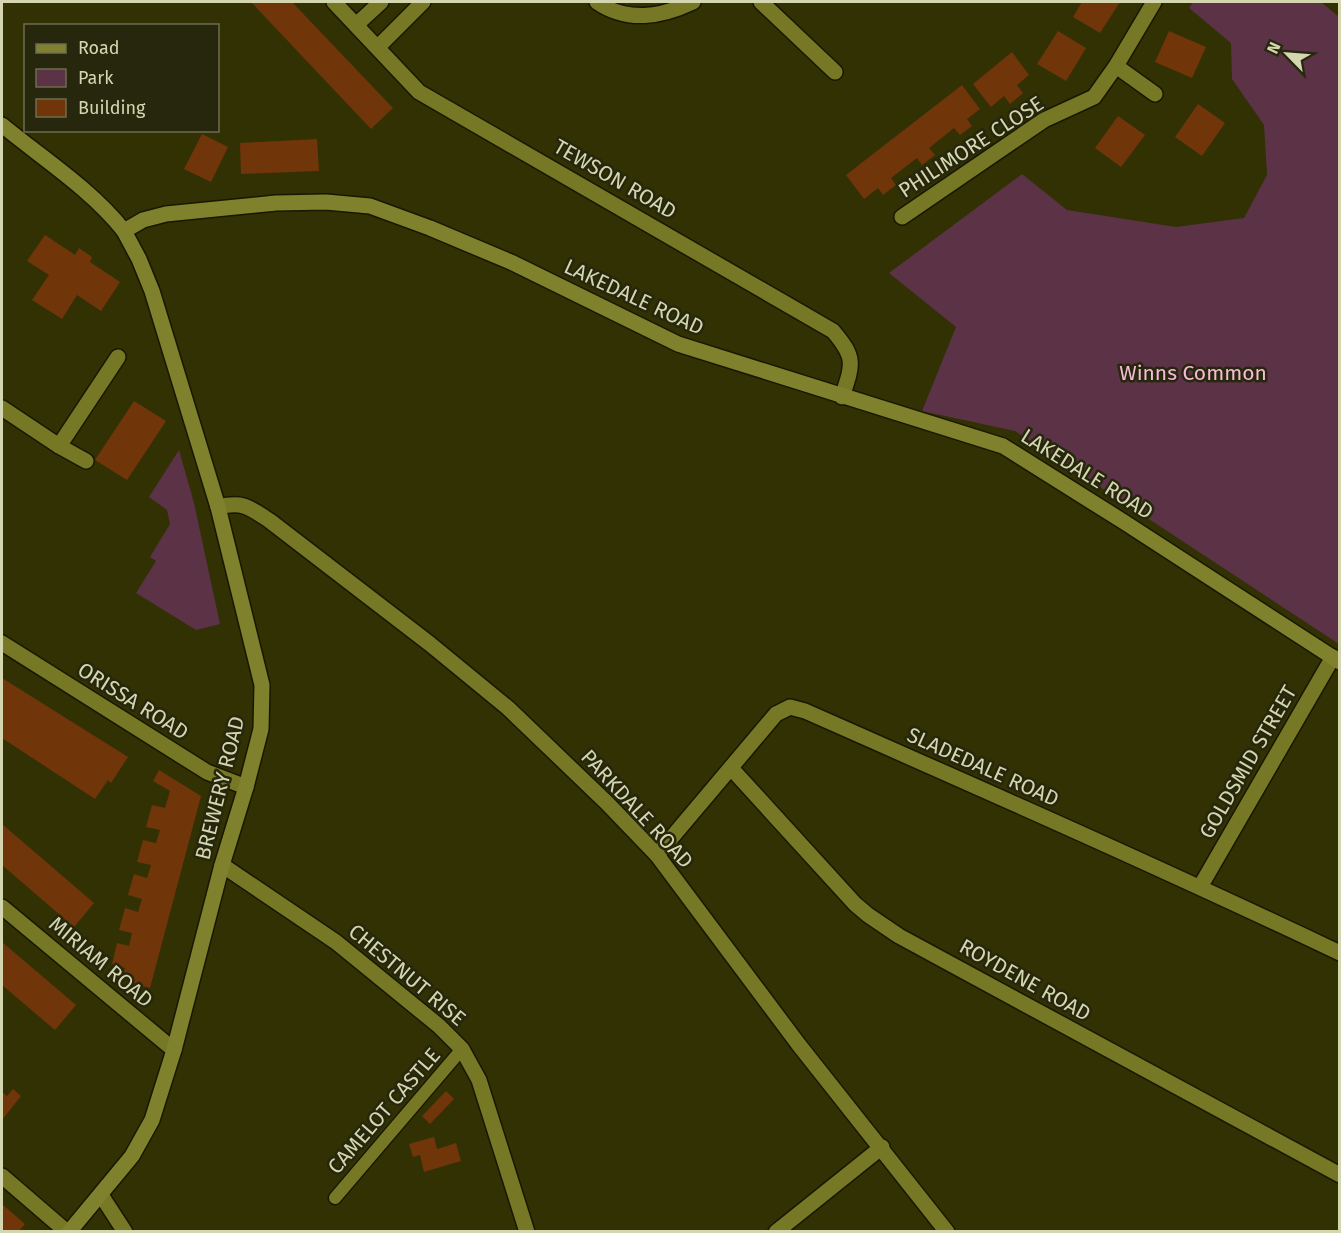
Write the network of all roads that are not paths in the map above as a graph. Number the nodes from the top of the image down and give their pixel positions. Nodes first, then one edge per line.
1 (334, 2) edge
2 (381, 2) edge
3 (423, 2) edge
4 (597, 2) edge
5 (693, 2) edge
6 (761, 2) edge
7 (1154, 2) edge
8 (356, 25) junction
9 (378, 48) junction
10 (1116, 66) junction
11 (835, 72) dead end
12 (1155, 94) dead end
13 (2, 125) edge
14 (902, 217) dead end
15 (124, 231) junction
16 (118, 357) dead end
17 (843, 397) junction
18 (2, 408) edge
19 (59, 446) junction
20 (86, 461) dead end
21 (218, 507) junction
22 (2, 644) edge
23 (1336, 660) edge
24 (731, 768) junction
25 (246, 787) junction
26 (657, 855) junction
27 (222, 865) junction
28 (1200, 887) junction
29 (2, 907) edge
30 (1340, 953) edge
31 (462, 1049) junction
32 (174, 1050) junction
33 (882, 1147) junction
34 (1340, 1175) edge
35 (2, 1176) edge
36 (101, 1195) junction
37 (335, 1198) dead end
38 (68, 1232) edge
39 (125, 1232) edge
40 (527, 1232) edge
41 (776, 1232) edge
42 (947, 1232) edge

1 - 8 street, TEWSON ROAD
2 - 8 street
3 - 9 street
4 - 5 street
6 - 11 street
7 - 10 street, PHILIMORE CLOSE
8 - 9 street, TEWSON ROAD
9 - 17 street, TEWSON ROAD
10 - 12 street
10 - 14 street, PHILIMORE CLOSE
13 - 15 street
15 - 17 street, LAKEDALE ROAD
15 - 21 street, BREWERY ROAD
16 - 19 street
17 - 23 street, LAKEDALE ROAD
18 - 19 street
19 - 20 street
21 - 25 street, BREWERY ROAD
21 - 26 street, PARKDALE ROAD
22 - 25 street, ORISSA ROAD
23 - 28 street, GOLDSMID STREET
24 - 26 street, SLADEDALE ROAD
24 - 28 street, SLADEDALE ROAD
24 - 34 street, ROYDENE ROAD
25 - 27 street, BREWERY ROAD
26 - 33 street, PARKDALE ROAD
27 - 31 street, CHESTNUT RISE
27 - 32 street, BREWERY ROAD
28 - 30 street, SLADEDALE ROAD
29 - 32 street, MIRIAM ROAD
31 - 37 lane, CAMELOT CASTLE
31 - 40 street, CHESTNUT RISE
32 - 36 street, BREWERY ROAD
33 - 41 street
33 - 42 street, PARKDALE ROAD
35 - 38 street
36 - 38 street, BREWERY ROAD
36 - 39 street

